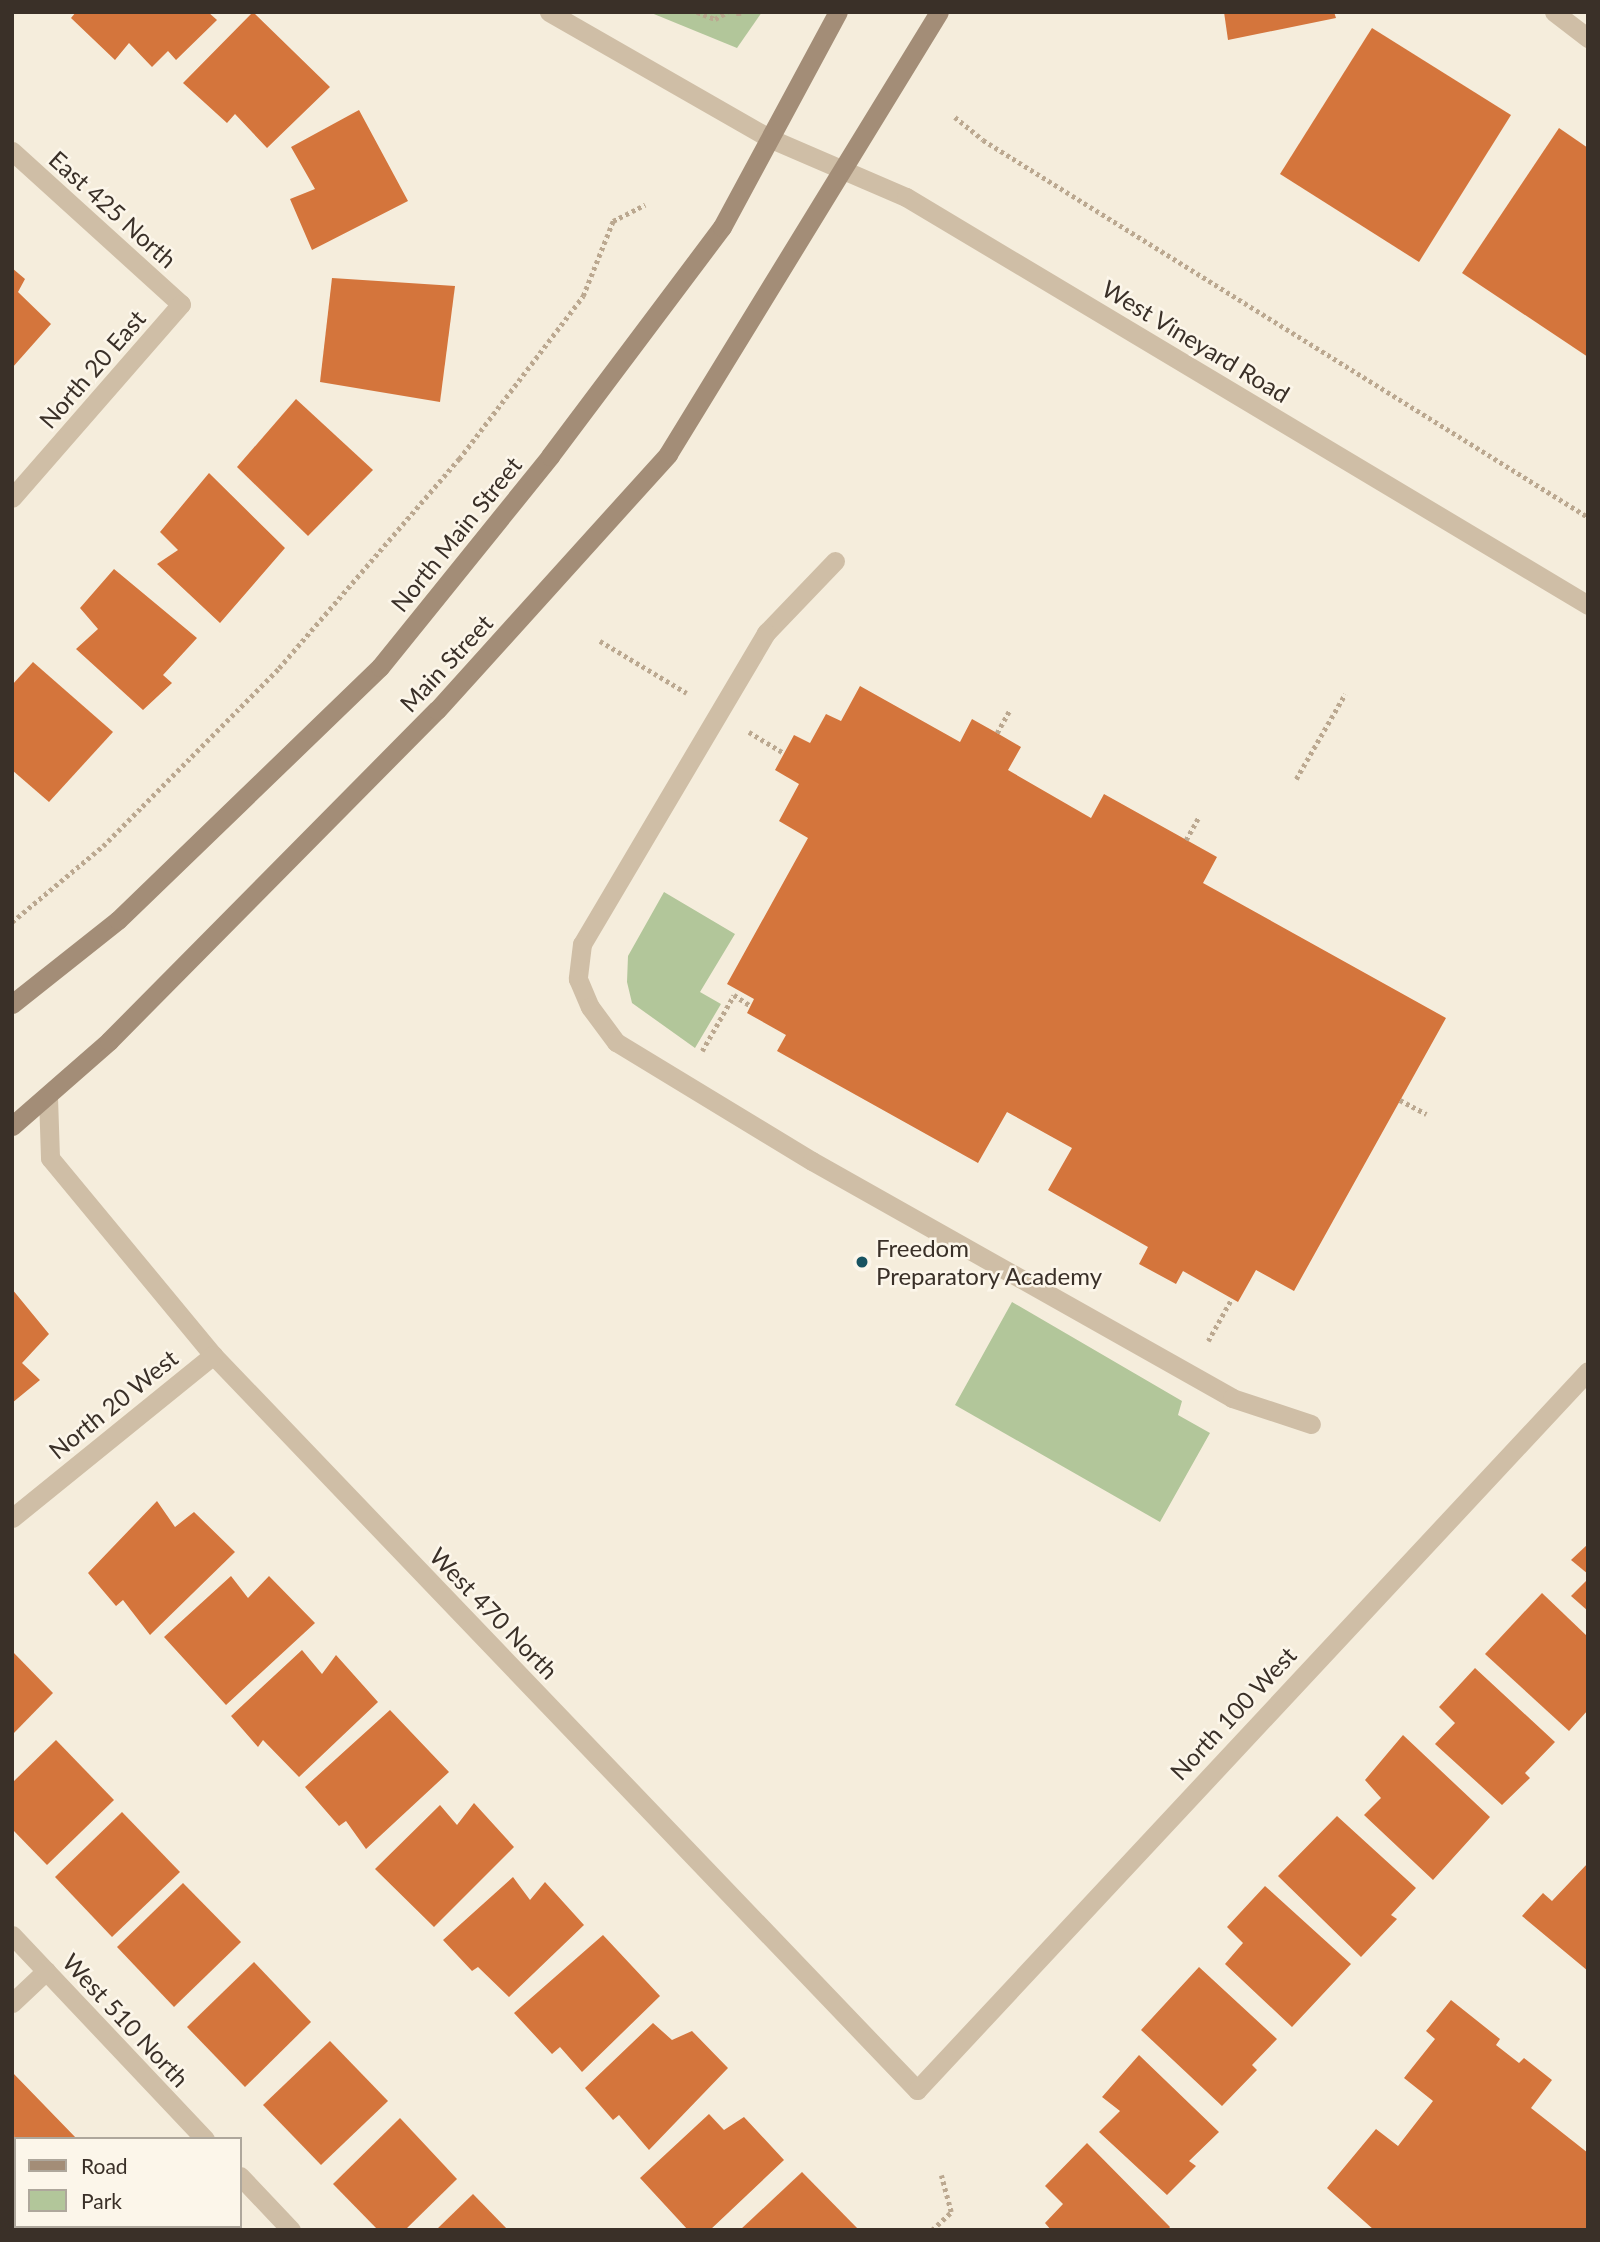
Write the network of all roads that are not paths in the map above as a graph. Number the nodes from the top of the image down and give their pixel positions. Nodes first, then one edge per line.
1 (549, 12) edge
2 (838, 12) edge
3 (939, 12) edge
4 (1553, 12) edge
5 (1588, 38) edge
6 (769, 138) junction
7 (12, 151) edge
8 (843, 173) junction
9 (181, 304) joint
10 (12, 498) edge
11 (835, 561) dead end
12 (1588, 605) edge
13 (12, 1004) edge
14 (48, 1097) junction
15 (12, 1125) edge
16 (213, 1355) junction
17 (1588, 1371) edge
18 (1311, 1424) dead end
19 (12, 1518) edge
20 (12, 1935) edge
21 (46, 1971) junction
22 (12, 2003) edge
23 (917, 2090) joint
24 (203, 2137) edge
25 (242, 2178) edge
26 (291, 2230) edge

1 - 6 street, West Vineyard Road
2 - 6 main road, North Main Street
3 - 8 main road
4 - 5 street
6 - 8 street, West Vineyard Road
6 - 13 main road, North Main Street
7 - 9 street, East 425 North
8 - 12 street, West Vineyard Road
8 - 14 main road, Main Street
9 - 10 street, North 20 East
11 - 18 street
14 - 15 main road, Main Street
14 - 16 street, West 470 North
16 - 19 street, North 20 West
16 - 23 street, West 470 North
17 - 23 street, North 100 West
20 - 21 street, West 510 North
21 - 22 street
21 - 24 street, West 510 North
25 - 26 street

